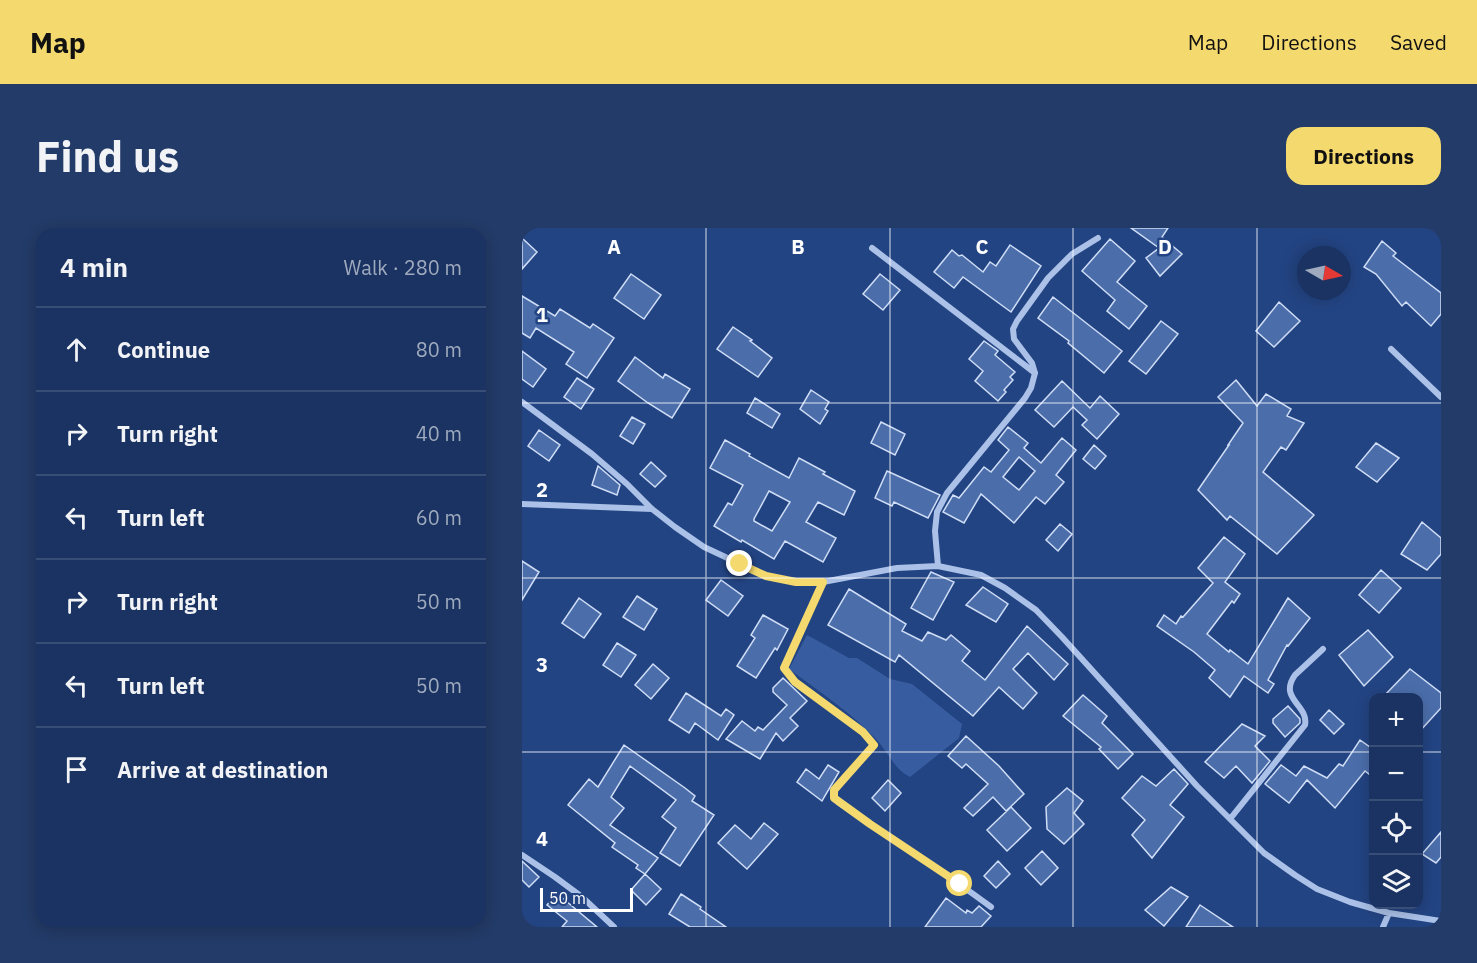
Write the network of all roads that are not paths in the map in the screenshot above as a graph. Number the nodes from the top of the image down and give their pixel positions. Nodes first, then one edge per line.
1 (1098, 238) dead end
2 (872, 248) dead end
3 (1391, 349) dead end
4 (1035, 373) junction
5 (1441, 397) edge
6 (522, 402) edge
7 (522, 504) edge
8 (652, 509) junction
9 (939, 566) junction
10 (823, 582) junction
11 (1323, 649) dead end
12 (1230, 819) junction
13 (522, 855) edge
14 (991, 907) dead end
15 (1389, 913) junction
16 (1441, 921) edge
17 (614, 927) edge
18 (1383, 927) edge

1 - 4 street
2 - 4 street
3 - 5 street
4 - 9 street
6 - 8 street
7 - 8 street
8 - 10 street
9 - 10 street
9 - 12 street
10 - 14 street
11 - 12 street
12 - 15 street
13 - 17 street
15 - 16 street
15 - 18 street

